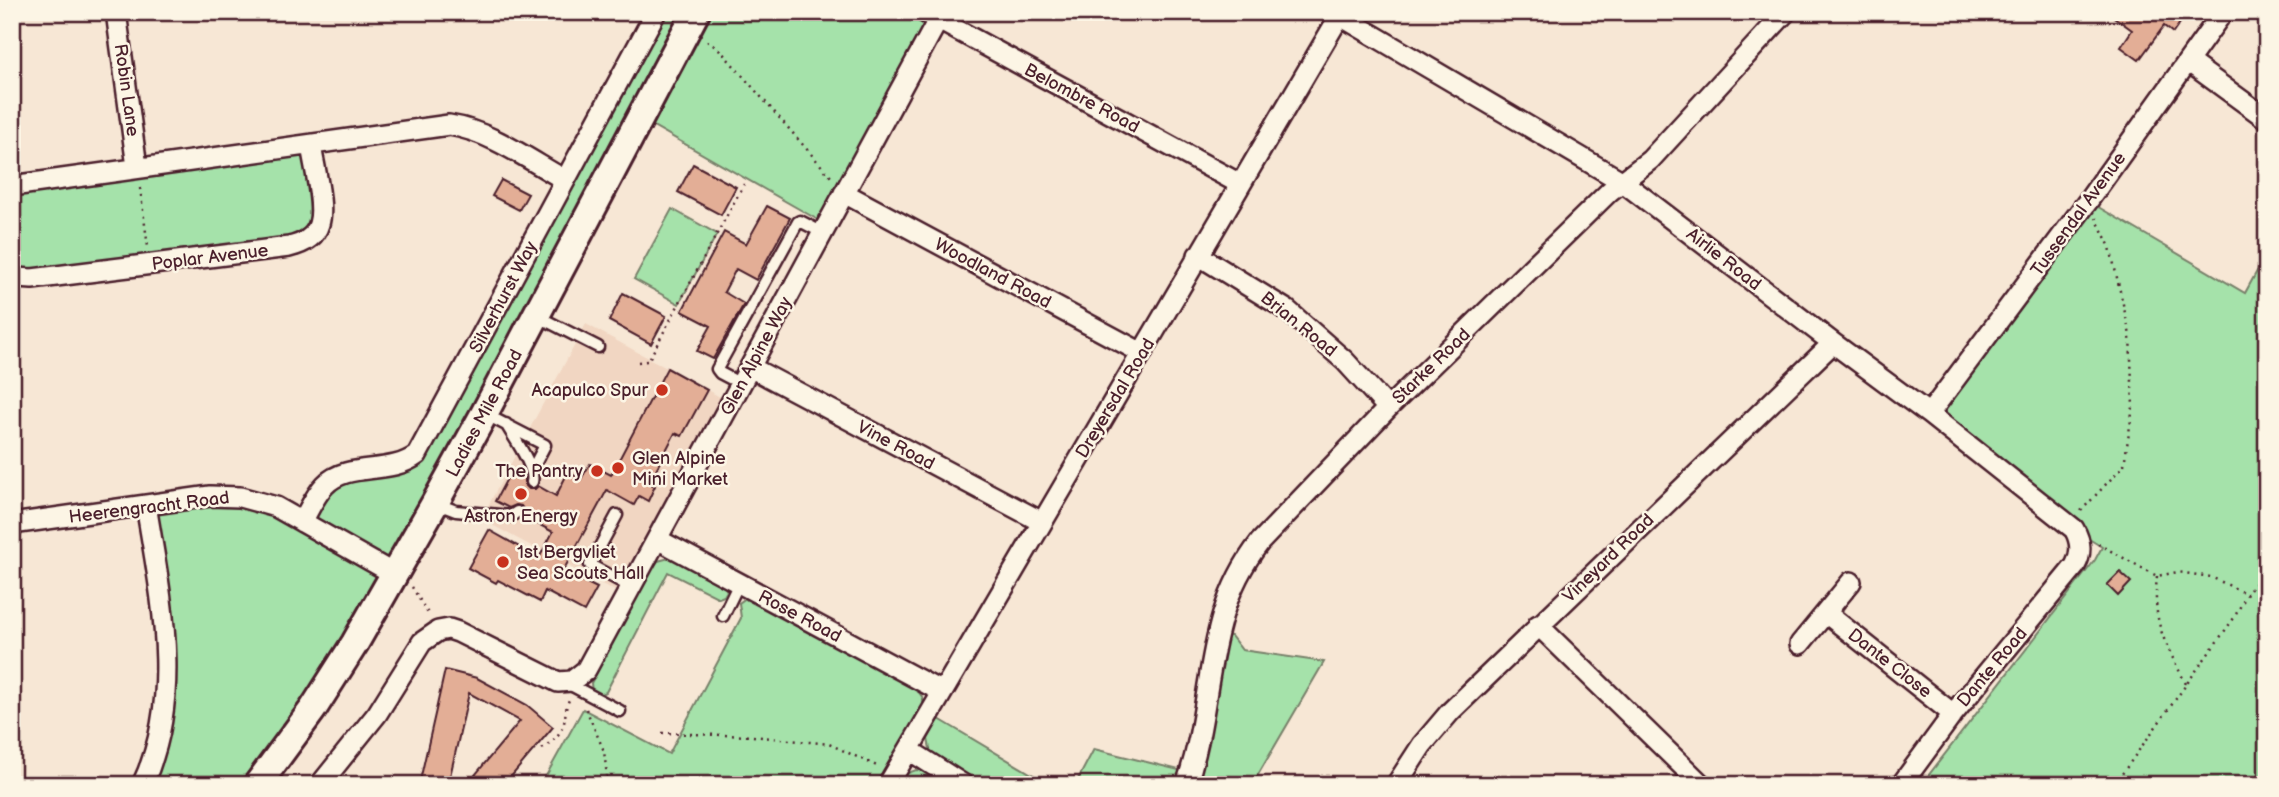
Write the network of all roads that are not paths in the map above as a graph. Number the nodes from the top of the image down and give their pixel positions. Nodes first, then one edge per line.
1 (116, 12) edge
2 (656, 12) edge
3 (1786, 12) edge
4 (2223, 12) edge
5 (1339, 14) edge
6 (931, 16) edge
7 (698, 23) edge
8 (2189, 62) junction
9 (2267, 119) edge
10 (312, 145) junction
11 (137, 167) junction
12 (565, 180) junction
13 (1623, 182) junction
14 (1240, 184) junction
15 (12, 186) edge
16 (844, 193) junction
17 (823, 233) junction
18 (1198, 255) junction
19 (12, 275) edge
20 (536, 316) junction
21 (1833, 344) junction
22 (598, 347) dead end
23 (1142, 353) junction
24 (746, 376) junction
25 (1388, 408) junction
26 (1929, 414) junction
27 (495, 419) junction
28 (532, 470) junction
29 (532, 482) dead end
30 (435, 503) junction
31 (146, 505) junction
32 (517, 512) dead end
33 (617, 515) dead end
34 (1042, 522) junction
35 (302, 523) junction
36 (12, 524) edge
37 (2075, 535) joint
38 (657, 539) junction
39 (403, 580) junction
40 (1851, 582) dead end
41 (739, 583) junction
42 (631, 587) junction
43 (1826, 613) junction
44 (723, 616) dead end
45 (1538, 625) junction
46 (1800, 644) dead end
47 (570, 685) junction
48 (942, 692) junction
49 (620, 710) dead end
50 (1954, 713) junction
51 (909, 750) junction
52 (892, 779) edge
53 (1698, 783) edge
54 (142, 785) edge
55 (257, 785) edge
56 (320, 785) edge
57 (964, 785) edge
58 (1186, 785) edge
59 (1396, 785) edge
60 (1901, 785) edge

1 - 11 street, Robin Lane
2 - 12 street, Silverhurst Way
3 - 13 street, Starke Road
4 - 8 street, Tussendal Avenue
5 - 13 street, Airlie Road
5 - 14 street, Dreyersdal Road
6 - 14 street, Belombre Road
6 - 16 street, Glen Alpine Way
7 - 20 main road, Ladies Mile Road
8 - 9 street
8 - 26 street, Tussendal Avenue
10 - 11 street
10 - 12 street
10 - 19 street, Poplar Avenue
11 - 15 street
12 - 35 street, Silverhurst Way
13 - 21 street, Airlie Road
13 - 25 street, Starke Road
14 - 18 street, Dreyersdal Road
16 - 17 street, Glen Alpine Way
16 - 23 street, Woodland Road
17 - 24 street, Glen Alpine Way
17 - 24 lane
18 - 23 street, Dreyersdal Road
18 - 25 street, Brian Road
20 - 22 lane
20 - 27 main road, Ladies Mile Road
21 - 26 street, Airlie Road
21 - 45 street, Vineyard Road
23 - 34 street, Dreyersdal Road
24 - 34 street, Vine Road
24 - 38 street, Glen Alpine Way
25 - 58 street, Starke Road
26 - 37 street, Airlie Road
27 - 28 lane
27 - 28 lane
27 - 30 main road, Ladies Mile Road
28 - 29 lane
30 - 32 lane
30 - 39 main road, Ladies Mile Road
31 - 35 street, Heerengracht Road
31 - 36 street, Heerengracht Road
31 - 54 street
33 - 42 lane
34 - 48 street, Dreyersdal Road
35 - 39 street, Heerengracht Road
37 - 50 street, Dante Road
38 - 41 street, Rose Road
38 - 42 street, Glen Alpine Way
39 - 55 main road, Ladies Mile Road
40 - 43 street
41 - 44 lane
41 - 48 street, Rose Road
42 - 47 street, Glen Alpine Way
43 - 46 street
43 - 50 street, Dante Close
45 - 53 street
45 - 59 street, Vineyard Road
47 - 49 lane
47 - 56 street
48 - 51 street, Dreyersdal Road
50 - 60 street, Dante Road
51 - 52 street, Dreyersdal Road
51 - 57 street

